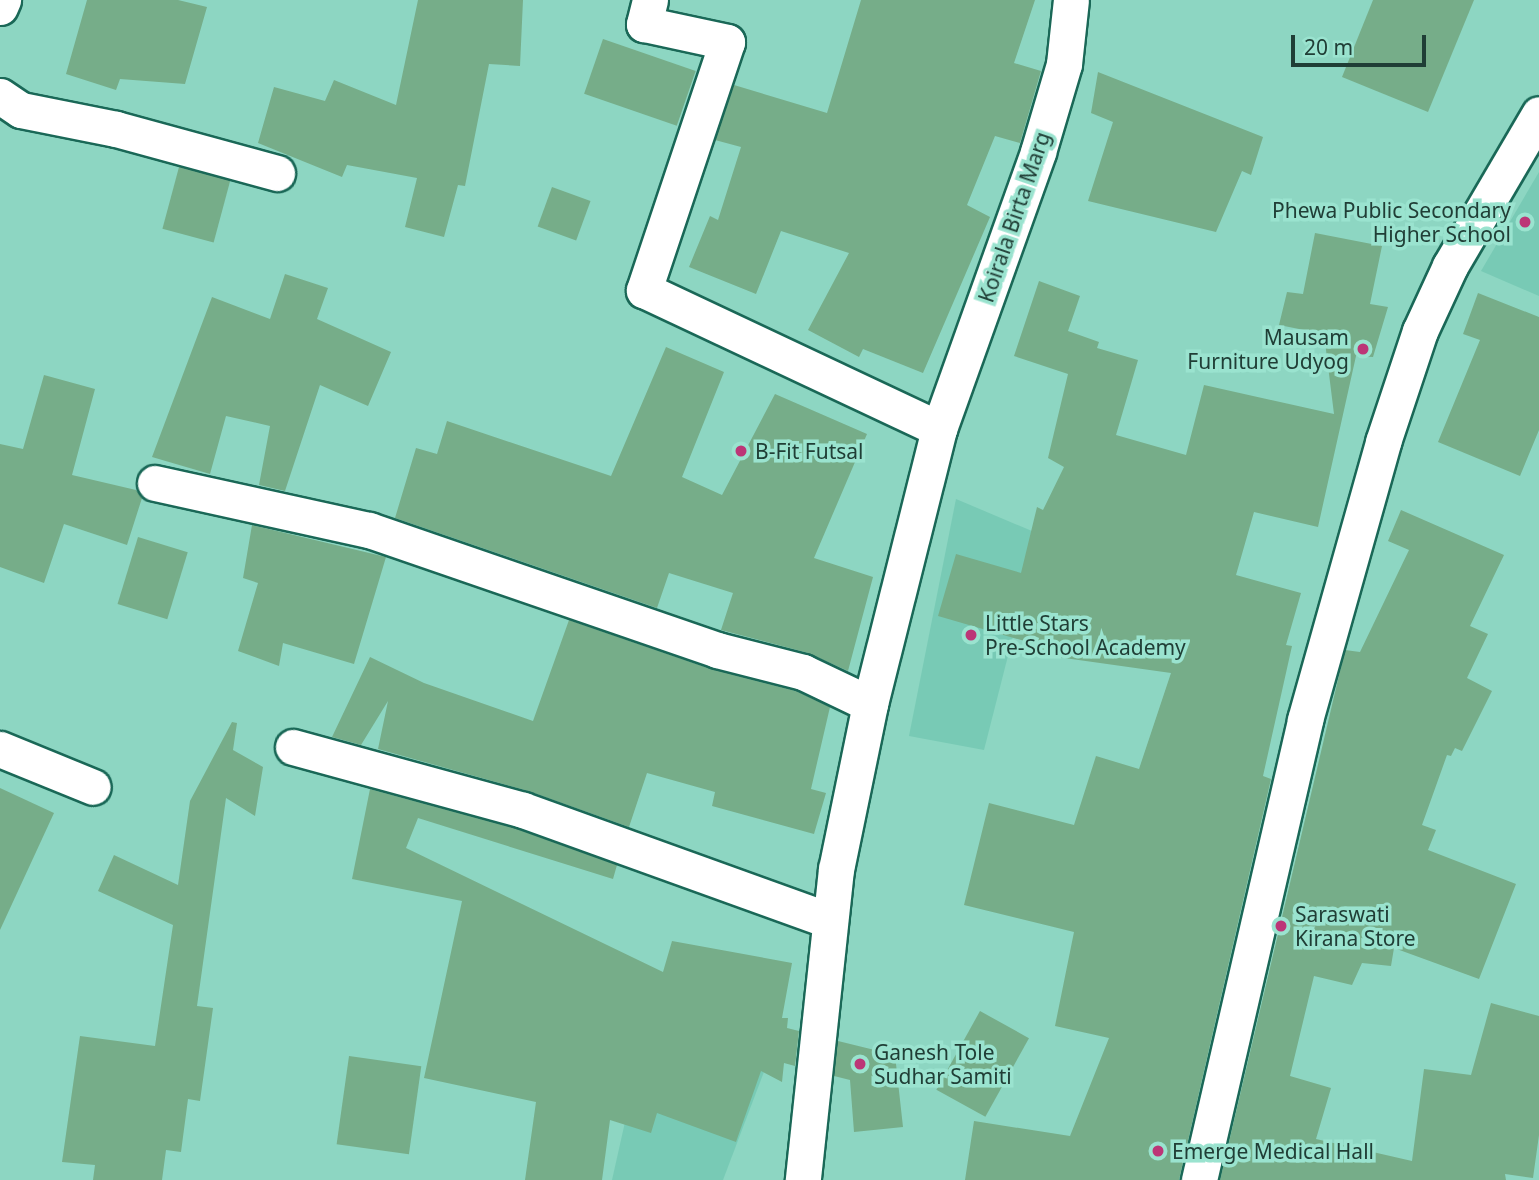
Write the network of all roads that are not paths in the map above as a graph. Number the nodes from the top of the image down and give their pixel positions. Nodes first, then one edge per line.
1 (4, 0) edge
2 (650, 0) edge
3 (1071, 0) edge
4 (0, 7) edge
5 (0, 96) edge
6 (1539, 114) edge
7 (277, 173) dead end
8 (939, 429) junction
9 (155, 483) dead end
10 (870, 704) junction
11 (293, 747) dead end
12 (0, 749) edge
13 (93, 788) dead end
14 (828, 920) junction
15 (803, 1180) edge
16 (1199, 1180) edge

1 - 4 street
2 - 8 street
3 - 8 street, Koirala Birta Marg
5 - 7 street
6 - 16 street
8 - 10 street, Koirala Birta Marg
9 - 10 street
10 - 14 street, Koirala Birta Marg
11 - 14 street
12 - 13 street
14 - 15 street, Koirala Birta Marg

